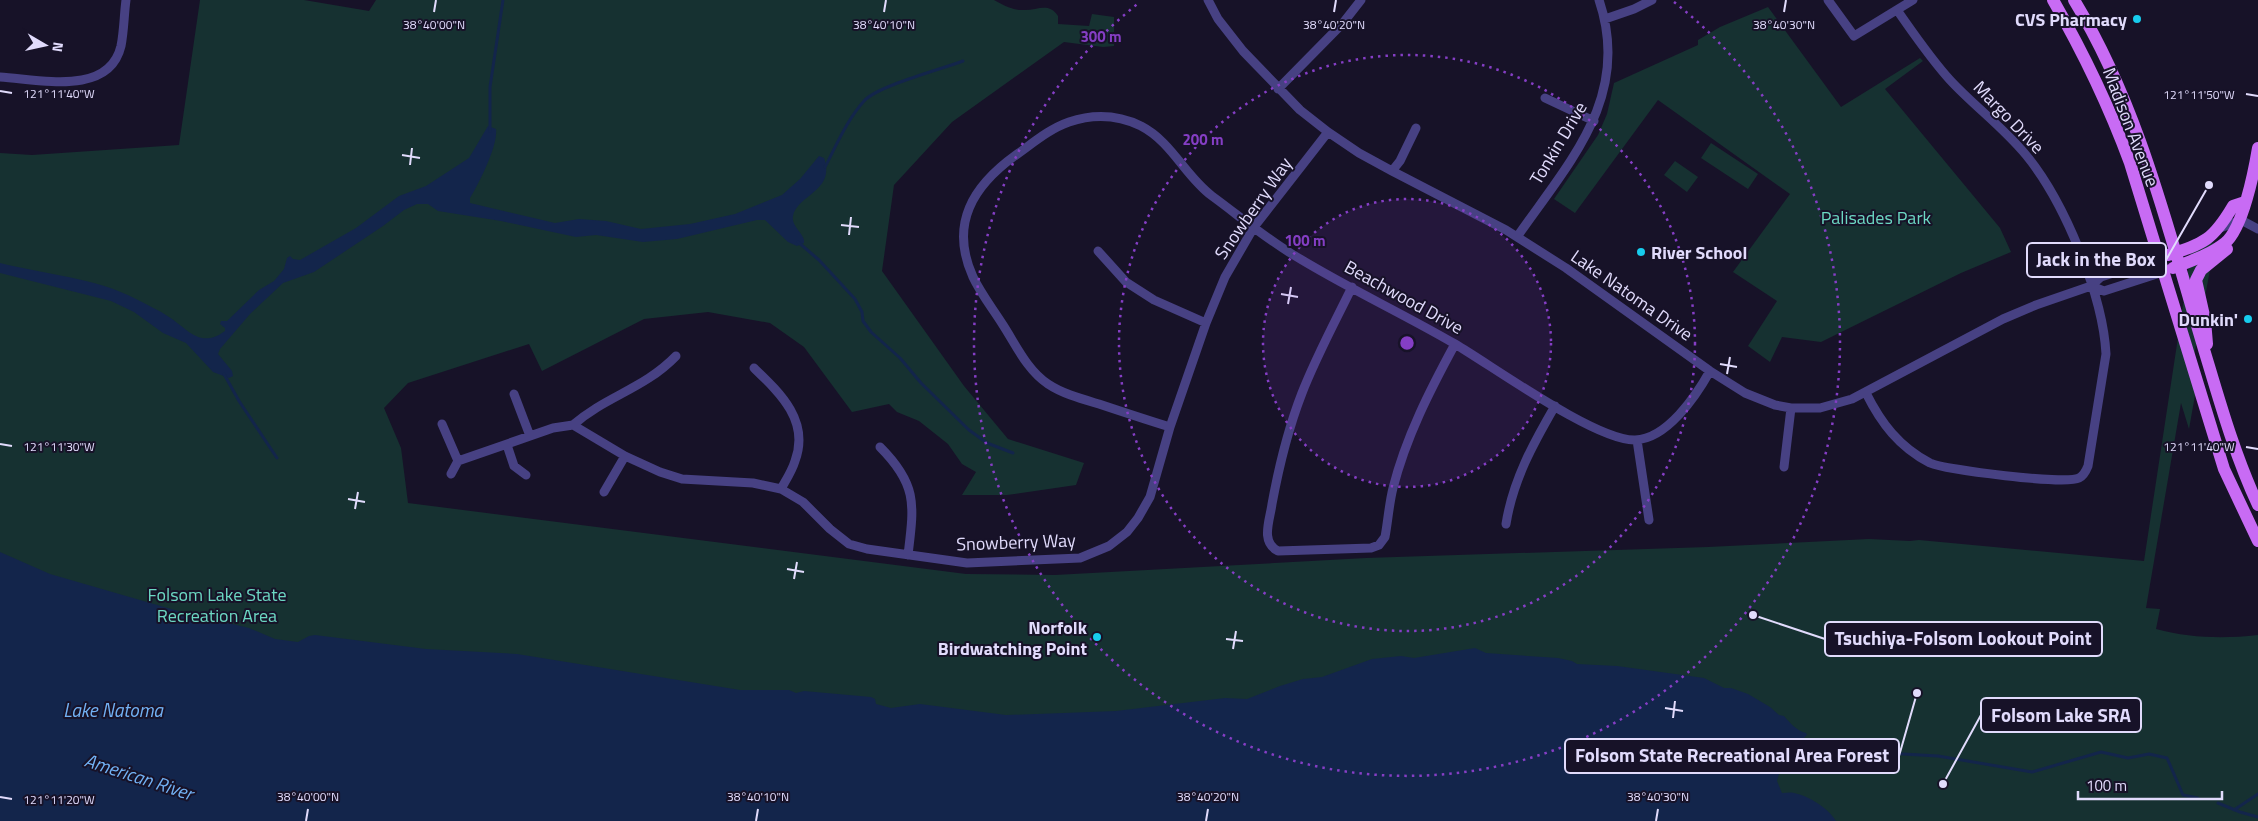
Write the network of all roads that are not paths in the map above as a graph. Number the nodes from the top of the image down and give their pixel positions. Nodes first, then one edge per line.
1 (126, 0) edge
2 (1208, 0) edge
3 (1361, 0) edge
4 (1599, 0) edge
5 (1652, 0) edge
6 (1828, 0) edge
7 (1913, 0) edge
8 (2053, 0) edge
9 (2074, 0) edge
10 (1896, 10) junction
11 (1605, 18) junction
12 (0, 77) edge
13 (1278, 89) junction
14 (1545, 98) dead end
15 (1594, 121) junction
16 (1416, 128) dead end
17 (1328, 132) junction
18 (2258, 148) edge
19 (1392, 172) junction
20 (2245, 202) junction
21 (2238, 226) junction
22 (1254, 228) junction
23 (2220, 228) junction
24 (2258, 229) edge
25 (1517, 237) junction
26 (1098, 251) dead end
27 (2175, 252) junction
28 (2159, 258) junction
29 (2179, 266) junction
30 (2163, 272) junction
31 (2091, 286) junction
32 (1352, 287) junction
33 (1206, 323) junction
34 (1455, 344) junction
35 (676, 356) dead end
36 (2206, 356) junction
37 (754, 368) dead end
38 (1710, 371) junction
39 (1866, 393) junction
40 (514, 394) dead end
41 (1555, 406) junction
42 (1791, 408) junction
43 (442, 424) dead end
44 (573, 425) junction
45 (1170, 427) junction
46 (530, 436) junction
47 (1637, 440) junction
48 (507, 445) junction
49 (880, 447) dead end
50 (626, 456) junction
51 (458, 461) junction
52 (1784, 468) dead end
53 (451, 474) dead end
54 (526, 475) dead end
55 (781, 489) junction
56 (604, 492) dead end
57 (2258, 505) edge
58 (1649, 520) dead end
59 (1506, 524) dead end
60 (2258, 541) edge
61 (908, 556) junction

1 - 12 street
2 - 13 street, Lake Natoma Drive
3 - 13 street
4 - 11 street, Tonkin Drive
5 - 11 street
6 - 10 street
7 - 10 street
8 - 28 main road, Madison Avenue
9 - 27 main road, Madison Avenue
10 - 31 street, Margo Drive
11 - 15 street, Tonkin Drive
13 - 17 street, Lake Natoma Drive
14 - 15 street
15 - 25 street, Tonkin Drive
16 - 19 street
17 - 19 street, Lake Natoma Drive
17 - 22 street, Snowberry Way
18 - 20 main road
19 - 25 street, Lake Natoma Drive
20 - 21 main road
20 - 23 main road
21 - 23 street
21 - 24 street
21 - 29 main road
21 - 36 main road
22 - 32 street, Beachwood Drive
22 - 33 street, Snowberry Way
22 - 45 street, Beachwood Drive
23 - 27 main road
25 - 38 street, Lake Natoma Drive
26 - 33 street
27 - 28 main road
27 - 29 main road, Madison Avenue
28 - 30 main road, Madison Avenue
28 - 31 street, Lake Natoma Drive
29 - 30 main road
29 - 36 main road, Madison Avenue
30 - 31 street, Lake Natoma Drive
30 - 60 main road, Madison Avenue
31 - 39 street, Lake Natoma Drive
31 - 39 street, Margo Drive
32 - 34 street, Beachwood Drive
32 - 34 street
33 - 45 street, Snowberry Way
34 - 41 street, Beachwood Drive
35 - 44 street
36 - 57 main road, Madison Avenue
37 - 55 street
38 - 42 street, Lake Natoma Drive
38 - 47 street, Beachwood Drive
39 - 42 street, Lake Natoma Drive
40 - 46 street
41 - 47 street, Beachwood Drive
41 - 59 street
42 - 52 street
43 - 51 street
44 - 46 street
44 - 50 street, Snowberry Way
45 - 61 street, Snowberry Way
46 - 48 street
47 - 58 street
48 - 51 street
48 - 54 street
49 - 61 street
50 - 55 street, Snowberry Way
50 - 56 street
51 - 53 street
55 - 61 street, Snowberry Way

